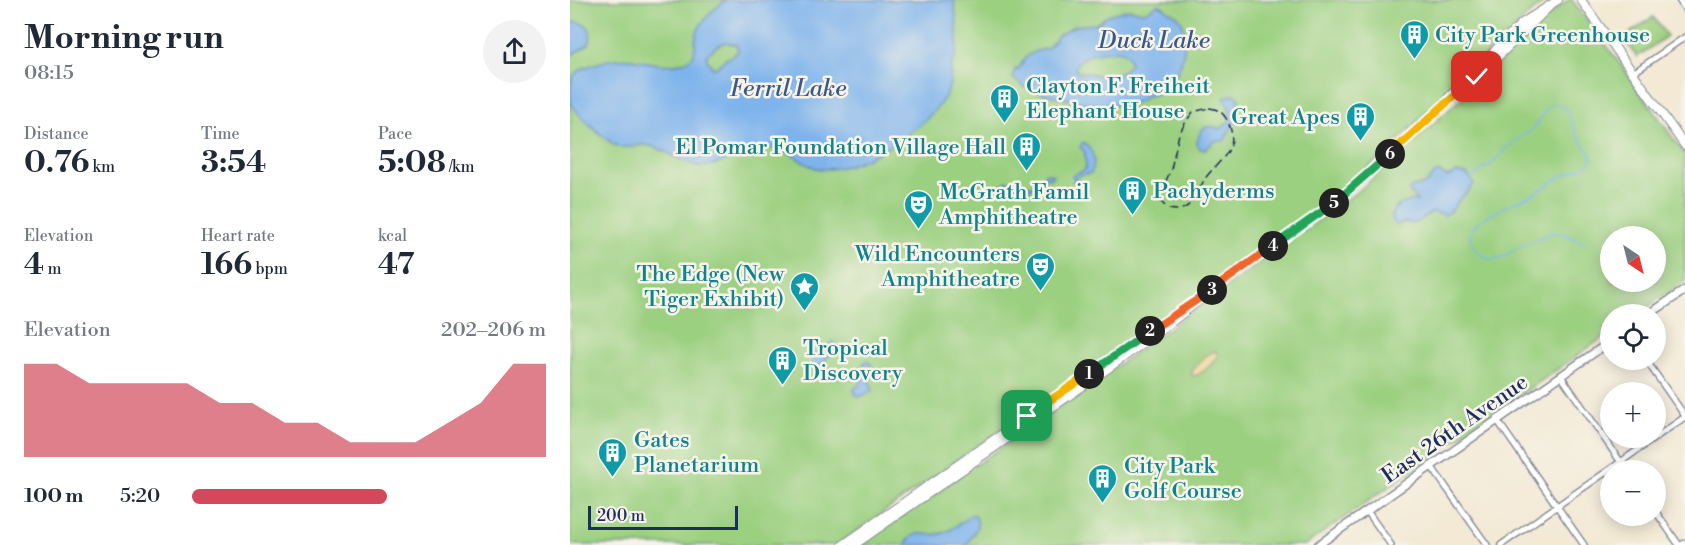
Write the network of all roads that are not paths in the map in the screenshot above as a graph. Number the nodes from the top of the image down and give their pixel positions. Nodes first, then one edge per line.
1 (1581, 0) edge
2 (1679, 0) edge
3 (1554, 3) edge
4 (1685, 9) edge
5 (1685, 37) edge
6 (1633, 73) junction
7 (1685, 146) edge
8 (1213, 289) junction
9 (1685, 290) edge
10 (1664, 304) edge
11 (1600, 349) edge
12 (1653, 370) edge
13 (1561, 376) junction
14 (1685, 417) edge
15 (1497, 420) junction
16 (1666, 430) edge
17 (1641, 448) edge
18 (1620, 460) edge
19 (1624, 460) edge
20 (1431, 466) junction
21 (1600, 476) edge
22 (1557, 506) junction
23 (1367, 511) junction
24 (1666, 526) edge
25 (843, 545) edge
26 (854, 545) edge
27 (1318, 545) edge
28 (1391, 545) edge
29 (1487, 545) edge
30 (1501, 545) edge
31 (1584, 545) edge
32 (1679, 545) edge

1 - 6 main road
2 - 4 street
3 - 8 main road
5 - 6 street
6 - 7 main road
8 - 25 main road
8 - 26 main road
9 - 10 street
11 - 13 street, East 26th Avenue
12 - 14 street
13 - 15 street, East 26th Avenue
13 - 18 street
14 - 16 street
15 - 20 street, East 26th Avenue
15 - 22 street
17 - 19 street
20 - 23 street, East 26th Avenue
20 - 29 street
21 - 22 street
22 - 30 street
22 - 31 street
23 - 27 street, East 26th Avenue
23 - 28 street
24 - 32 street

